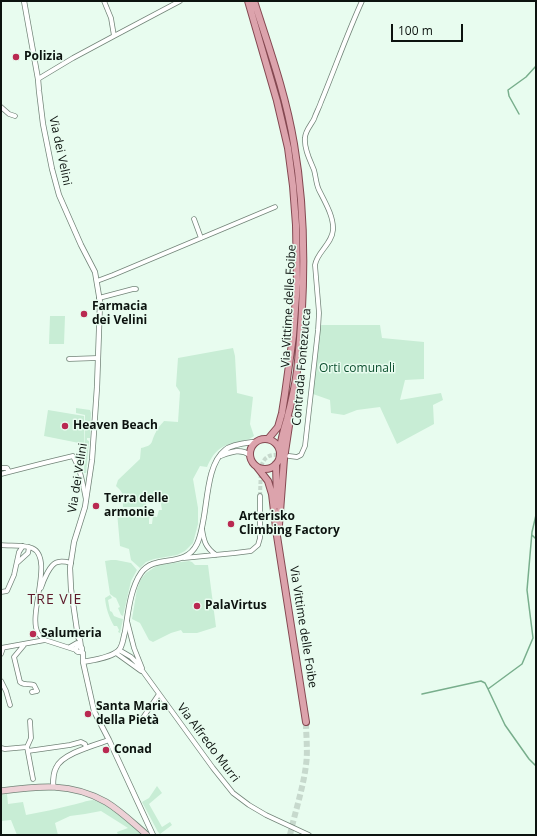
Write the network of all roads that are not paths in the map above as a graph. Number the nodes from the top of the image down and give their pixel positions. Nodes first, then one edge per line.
1 (24, 1) edge
2 (104, 1) edge
3 (180, 1) edge
4 (248, 1) edge
5 (254, 1) edge
6 (362, 1) edge
7 (114, 36) junction
8 (38, 79) junction
9 (1, 107) edge
10 (15, 116) dead end
11 (275, 207) dead end
12 (194, 219) dead end
13 (201, 238) junction
14 (96, 281) junction
15 (136, 289) dead end
16 (99, 298) junction
17 (98, 358) junction
18 (69, 359) dead end
19 (295, 382) junction
20 (268, 438) junction
21 (254, 442) junction
22 (280, 449) junction
23 (250, 455) junction
24 (220, 456) junction
25 (289, 456) tunnel mouth
26 (276, 464) junction
27 (257, 467) junction
28 (1, 468) edge
29 (10, 472) junction
30 (1, 474) edge
31 (260, 496) tunnel mouth
32 (86, 500) junction
33 (202, 528) junction
34 (278, 536) junction
35 (1, 545) edge
36 (23, 546) junction
37 (29, 547) junction
38 (216, 555) junction
39 (184, 558) junction
40 (17, 563) junction
41 (71, 563) junction
42 (1, 592) edge
43 (38, 594) junction
44 (127, 621) junction
45 (45, 640) junction
46 (24, 644) junction
47 (2, 648) edge
48 (78, 649) junction
49 (117, 651) junction
50 (1, 654) edge
51 (83, 662) junction
52 (144, 674) junction
53 (1, 681) edge
54 (32, 692) dead end
55 (159, 694) junction
56 (10, 705) dead end
57 (30, 721) dead end
58 (140, 722) dead end
59 (306, 722) tunnel mouth
60 (109, 740) junction
61 (1, 748) edge
62 (86, 748) junction
63 (27, 749) junction
64 (33, 779) dead end
65 (53, 787) junction
66 (1, 791) edge
67 (150, 835) edge
68 (309, 835) edge

1 - 8 street, Via dei Velini
2 - 7 street
3 - 7 street
4 - 20 main road, Via Vittime delle Foibe
5 - 19 main road, Via Vittime delle Foibe
6 - 25 street, Contrada Fontezucca
7 - 8 street
8 - 14 street, Via dei Velini
9 - 10 street
11 - 13 street
12 - 13 street
13 - 14 street
14 - 16 street, Via dei Velini
15 - 16 street
16 - 17 street, Via dei Velini
17 - 18 street
17 - 32 street, Via dei Velini
19 - 22 main road, Via Vittime delle Foibe
19 - 34 main road
20 - 21 main road
20 - 22 main road
21 - 23 main road
21 - 24 street
22 - 26 main road
23 - 24 street
23 - 27 main road
24 - 33 street
26 - 27 main road
26 - 34 main road, Via Vittime delle Foibe
27 - 34 main road, Via Vittime delle Foibe
28 - 29 street
29 - 30 street
29 - 32 street
31 - 38 street
32 - 41 street, Via dei Velini
33 - 38 street
33 - 39 street
34 - 59 main road, Via Vittime delle Foibe
35 - 36 street
36 - 37 street
36 - 40 street
37 - 40 street
37 - 43 street
38 - 39 street
39 - 44 street
40 - 42 street
41 - 43 street
41 - 48 street, Via dei Velini
43 - 45 street
44 - 49 street
44 - 52 street
45 - 46 street
45 - 48 street
46 - 47 street
46 - 54 street
47 - 50 street
48 - 51 street, Via dei Velini
49 - 51 street
49 - 52 street
51 - 60 street, Via dei Velini
52 - 55 street, Via Alfredo Murri
53 - 56 street
55 - 58 street
55 - 68 street, Via Alfredo Murri
57 - 63 street
60 - 62 street
60 - 67 street, Via dei Velini
61 - 63 street
62 - 63 street
62 - 65 street
63 - 64 street
65 - 66 main road
65 - 67 main road

